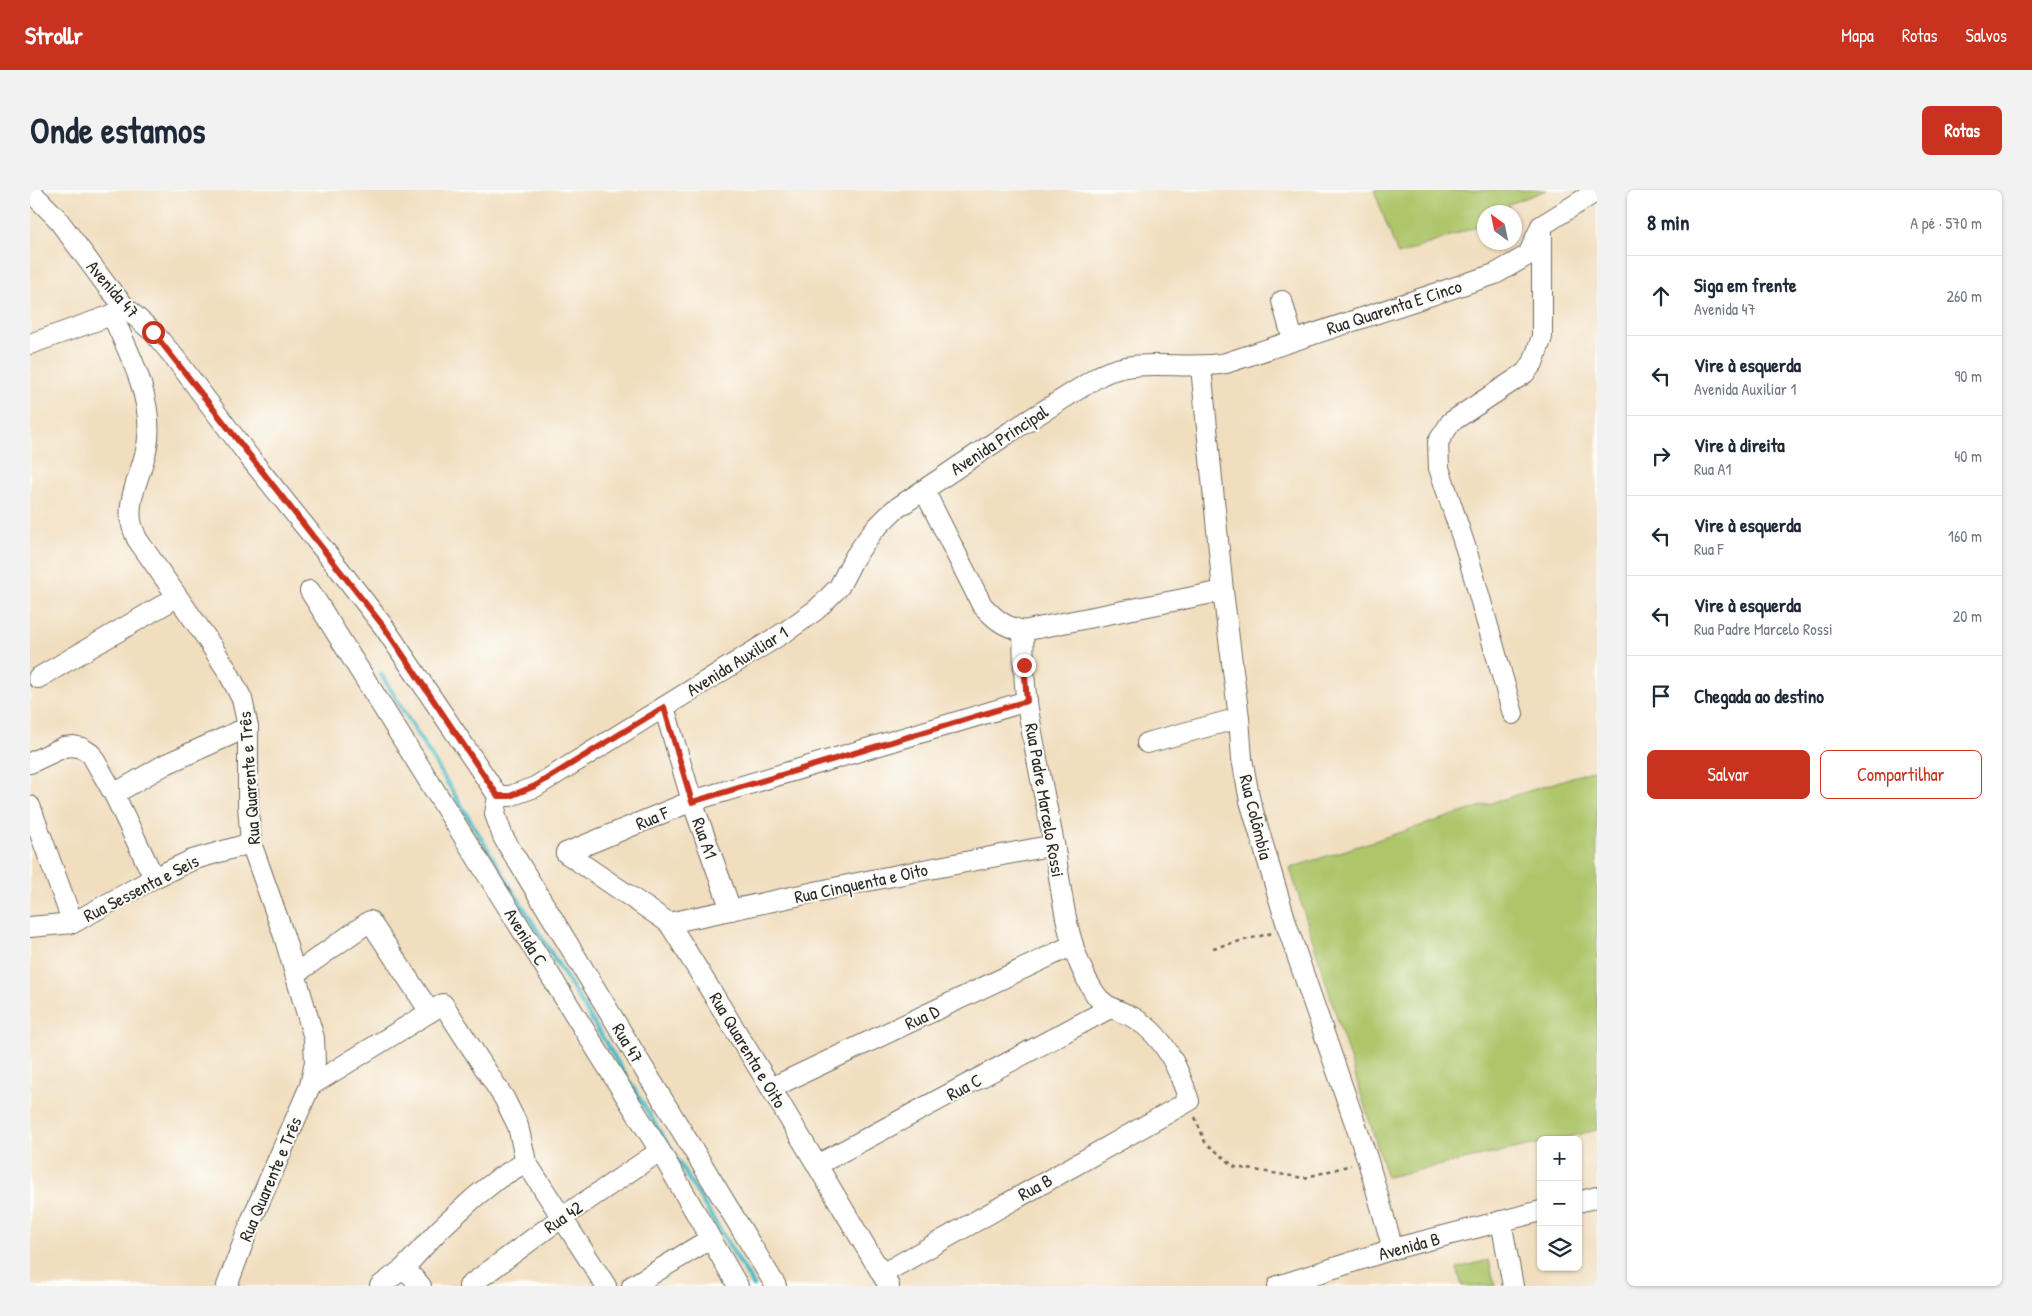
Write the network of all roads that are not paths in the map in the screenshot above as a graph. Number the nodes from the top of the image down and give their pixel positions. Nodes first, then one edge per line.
1 (30, 191) edge
2 (1597, 191) edge
3 (1542, 226) junction
4 (1282, 301) dead end
5 (119, 311) junction
6 (1293, 340) junction
7 (30, 344) edge
8 (1226, 363) joint
9 (1201, 367) junction
10 (924, 490) junction
11 (838, 587) joint
12 (310, 591) dead end
13 (1223, 591) junction
14 (177, 598) junction
15 (1023, 630) junction
16 (38, 678) dead end
17 (1027, 701) junction
18 (664, 707) junction
19 (1513, 714) dead end
20 (1239, 718) junction
21 (248, 727) junction
22 (1147, 743) dead end
23 (30, 762) edge
24 (114, 794) junction
25 (498, 796) junction
26 (692, 802) junction
27 (30, 806) edge
28 (251, 843) junction
29 (1054, 845) junction
30 (566, 854) joint
31 (154, 878) junction
32 (731, 910) junction
33 (73, 923) junction
34 (669, 923) junction
35 (30, 927) edge
36 (1073, 945) junction
37 (296, 974) junction
38 (437, 1008) junction
39 (1110, 1008) junction
40 (310, 1086) junction
41 (772, 1088) junction
42 (1189, 1101) joint
43 (660, 1152) junction
44 (526, 1162) junction
45 (817, 1165) junction
46 (1597, 1197) edge
47 (1582, 1201) edge
48 (1537, 1212) edge
49 (561, 1218) junction
50 (1501, 1221) junction
51 (710, 1239) junction
52 (1393, 1249) junction
53 (404, 1268) junction
54 (885, 1280) edge
55 (227, 1286) edge
56 (380, 1286) edge
57 (420, 1286) edge
58 (469, 1286) edge
59 (606, 1286) edge
60 (632, 1286) edge
61 (738, 1286) edge
62 (776, 1286) edge
63 (1278, 1286) edge
64 (1513, 1286) edge

1 - 5 street, Avenida 47
2 - 3 street
3 - 6 street, Rua Quarenta E Cinco
3 - 19 street
4 - 6 street
5 - 7 street
5 - 14 street, Rua Quarente e Três
5 - 25 street, Avenida 47
6 - 8 street, Rua Quarenta E Cinco
8 - 9 street, Avenida Principal
9 - 10 street, Avenida Principal
9 - 13 street, Rua Colômbia
10 - 11 street, Avenida Principal
10 - 15 street
11 - 18 street, Avenida Auxiliar 1
12 - 43 street, Avenida C
13 - 15 street
13 - 20 street, Rua Colômbia
14 - 16 street
14 - 21 street, Rua Quarente e Três
15 - 17 street, Rua Padre Marcelo Rossi
17 - 26 street, Rua F
17 - 29 street, Rua Padre Marcelo Rossi
18 - 25 street, Avenida Auxiliar 1
18 - 26 street, Rua A1
20 - 22 street
20 - 52 street, Rua Colômbia
21 - 24 street
21 - 28 street, Rua Quarente e Três
23 - 24 street
24 - 31 street
25 - 62 street, Rua 47
26 - 30 street, Rua F
26 - 32 street, Rua A1
27 - 33 street
28 - 31 street, Rua Sessenta e Seis
28 - 37 street, Rua Quarente e Três
29 - 32 street, Rua Cinquenta e Oito
29 - 36 street, Rua Padre Marcelo Rossi
30 - 34 street, Rua Quarenta e Oito
31 - 33 street, Rua Sessenta e Seis
32 - 34 street, Rua Cinquenta e Oito
33 - 35 street, Rua Sessenta e Seis
34 - 41 street, Rua Quarenta e Oito
36 - 39 street, Rua Padre Marcelo Rossi
36 - 41 street, Rua D
37 - 38 street
37 - 40 street, Rua Quarente e Três
38 - 40 street
38 - 44 street
39 - 42 street, Rua Padre Marcelo Rossi
39 - 45 street, Rua C
40 - 55 street, Rua Quarente e Três
41 - 45 street, Rua Quarenta e Oito
42 - 54 street, Rua B
43 - 49 street, Rua 42
43 - 51 street, Avenida C
44 - 49 street
44 - 53 street
45 - 54 street, Rua Quarenta e Oito
46 - 47 street
48 - 50 street, Avenida B
49 - 58 street, Rua 42
49 - 59 street
50 - 52 street, Avenida B
50 - 64 street
51 - 60 street
51 - 61 street, Avenida C
52 - 63 street, Avenida B
53 - 56 street
53 - 57 street

